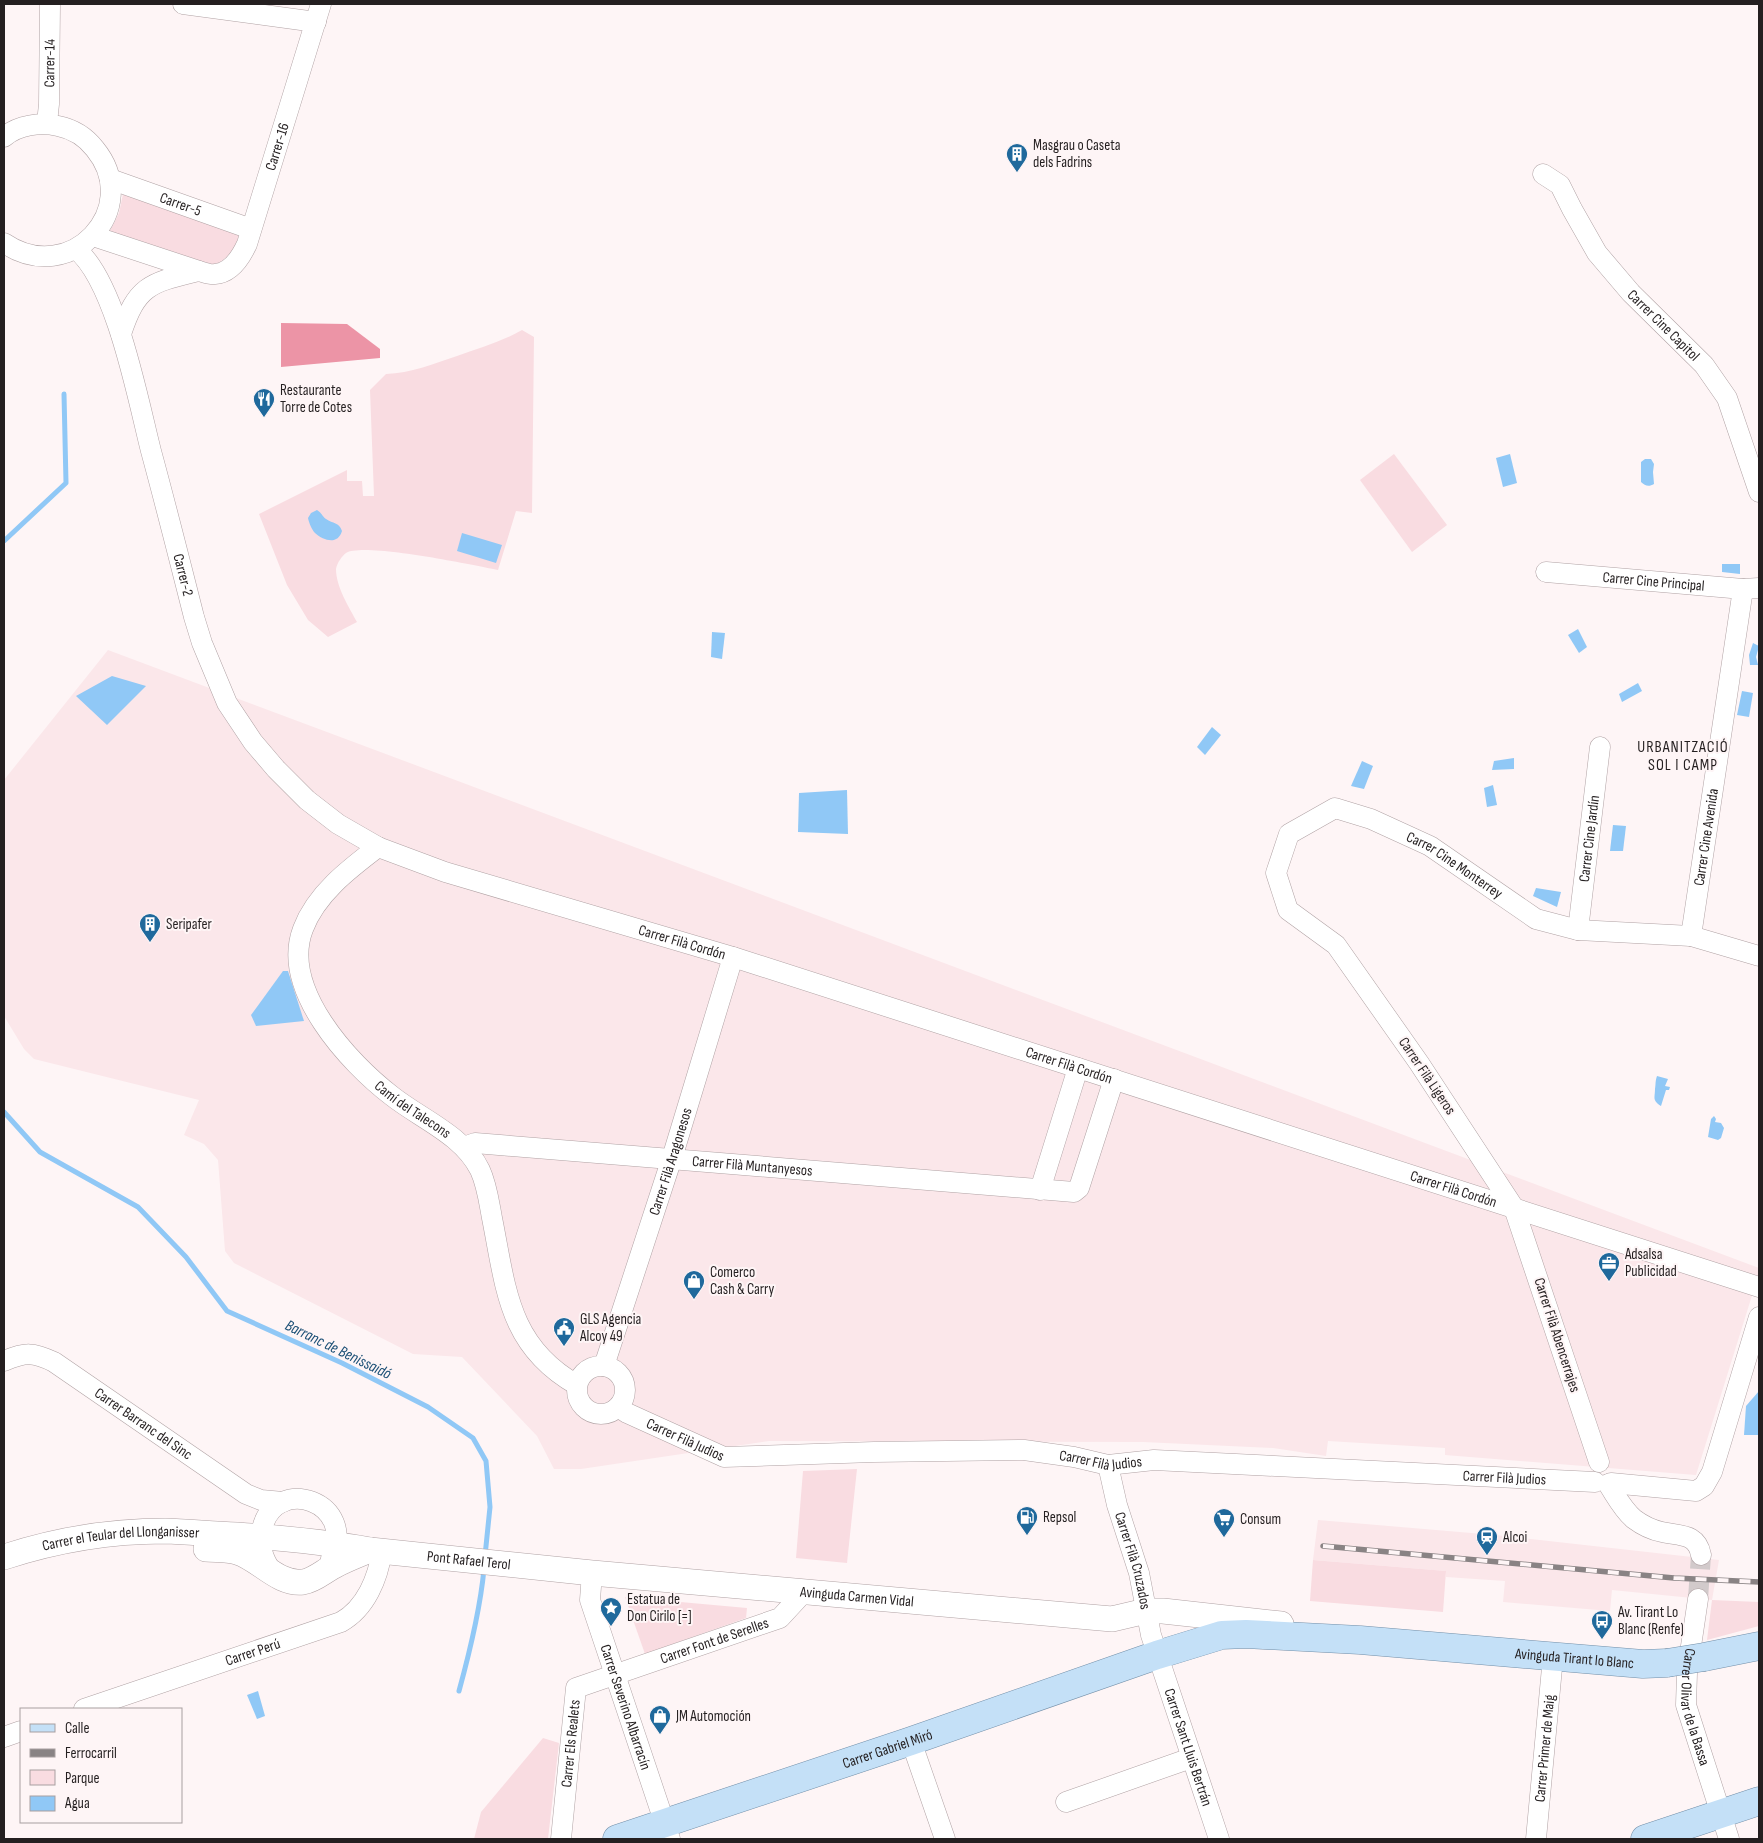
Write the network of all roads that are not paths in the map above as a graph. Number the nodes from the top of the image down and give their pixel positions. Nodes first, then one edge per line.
1 (50, 4) edge
2 (183, 4) edge
3 (318, 13) edge
4 (47, 123) junction
5 (4, 137) edge
6 (1543, 174) dead end
7 (110, 179) junction
8 (251, 228) junction
9 (93, 236) junction
10 (4, 242) edge
11 (76, 249) junction
12 (206, 273) junction
13 (121, 334) junction
14 (1759, 492) edge
15 (1546, 572) dead end
16 (1751, 589) edge
17 (1600, 747) dead end
18 (378, 847) junction
19 (1578, 930) junction
20 (1691, 936) junction
21 (1336, 945) joint
22 (733, 956) junction
23 (1759, 956) edge
24 (1078, 1068) junction
25 (1114, 1080) junction
26 (464, 1147) junction
27 (672, 1158) junction
28 (1040, 1190) junction
29 (1514, 1208) junction
30 (1759, 1287) edge
31 (1759, 1317) edge
32 (4, 1361) edge
33 (604, 1366) junction
34 (577, 1385) junction
35 (618, 1407) junction
36 (1108, 1465) junction
37 (1605, 1483) junction
38 (279, 1505) junction
39 (332, 1518) junction
40 (249, 1536) junction
41 (336, 1544) junction
42 (376, 1550) junction
43 (1701, 1555) tunnel mouth
44 (4, 1557) edge
45 (567, 1570) joint
46 (272, 1572) junction
47 (592, 1573) junction
48 (321, 1574) junction
49 (4, 1575) edge
50 (804, 1592) junction
51 (1698, 1598) tunnel mouth
52 (1146, 1611) junction
53 (1389, 1643) junction
54 (1759, 1646) edge
55 (1157, 1655) junction
56 (1553, 1657) junction
57 (615, 1675) junction
58 (87, 1708) edge
59 (20, 1731) edge
60 (4, 1737) edge
61 (911, 1741) junction
62 (1190, 1758) junction
63 (1759, 1800) edge
64 (1066, 1802) dead end
65 (1721, 1814) junction
66 (667, 1831) edge
67 (561, 1839) edge
68 (617, 1839) edge
69 (945, 1839) edge
70 (1219, 1839) edge
71 (1536, 1839) edge
72 (1645, 1839) edge
73 (1729, 1839) edge

1 - 4 street, Carrer-14
2 - 3 street
3 - 8 street, Carrer-16
4 - 5 street
4 - 7 street
6 - 14 street, Carrer Cine Capitol
7 - 8 street, Carrer-5
7 - 9 street
8 - 12 street, Carrer-16
9 - 11 street
9 - 12 street
10 - 11 street
11 - 13 street, Carrer-2
12 - 13 street, Carrer-16
13 - 18 street, Carrer-2
15 - 16 street, Carrer Cine Principal
16 - 20 street, Carrer Cine Avenida
17 - 19 street, Carrer Cine Jardín
18 - 22 street, Carrer Filà Cordón
18 - 26 street, Camí del Talecons
19 - 20 street, Carrer Cine Monterrey
19 - 21 street, Carrer Cine Monterrey
20 - 23 street, Carrer Cine Monterrey
21 - 29 street, Carrer Filà Ligeros
22 - 24 street, Carrer Filà Cordón
22 - 27 street, Carrer Filà Aragonesos
24 - 25 street, Carrer Filà Cordón
24 - 28 street
25 - 28 street, Carrer Filà Muntanyesos
25 - 29 street, Carrer Filà Cordón
26 - 27 street, Carrer Filà Muntanyesos
26 - 34 street, Camí del Talecons
27 - 28 street, Carrer Filà Muntanyesos
27 - 33 street, Carrer Filà Aragonesos
29 - 30 street, Carrer Filà Cordón
29 - 37 street, Carrer Filà Abencerrajes
31 - 37 street, Carrer Filà Judios
32 - 38 street, Carrer Barranc del Sinc
33 - 34 street
33 - 35 street
34 - 35 street
35 - 36 street, Carrer Filà Judios
36 - 37 street, Carrer Filà Judios
36 - 52 street, Carrer Filà Cruzados
37 - 43 street
38 - 39 street
38 - 40 street
39 - 41 street
39 - 42 street
40 - 41 street, Carrer el Teular del Llonganisser
40 - 44 street, Carrer el Teular del Llonganisser
40 - 46 street
41 - 42 street, Carrer el Teular del Llonganisser
41 - 48 street
42 - 45 street, Pont Rafael Terol
42 - 48 street, Carrer el Teular del Llonganisser
42 - 58 street, Carrer Perú
45 - 47 street, Avinguda Carmen Vidal
46 - 48 street, Carrer el Teular del Llonganisser
46 - 49 street, Carrer el Teular del Llonganisser
47 - 50 street, Avinguda Carmen Vidal
47 - 57 street, Carrer Severino Albarracín
50 - 52 street, Avinguda Carmen Vidal
50 - 57 street, Carrer Font de Serelles
51 - 65 street, Carrer Olivar de la Bassa
52 - 53 street, Avinguda Tirant lo Blanc
52 - 55 street, Carrer Filà Cruzados
53 - 55 main road, Avinguda Tirant lo Blanc
53 - 56 main road, Avinguda Tirant lo Blanc
54 - 56 main road, Avinguda Tirant lo Blanc, bridge
55 - 61 main road, Carrer Gabriel Miró
55 - 62 street, Carrer Sant Lluis Bertrán
56 - 71 street, Carrer Primer de Maig
57 - 66 street, Carrer Severino Albarracín
57 - 67 street, Carrer Els Realets
59 - 60 street
61 - 66 main road, Carrer Gabriel Miró
61 - 69 street
62 - 64 street
62 - 70 street, Carrer Sant Lluis Bertrán
63 - 65 main road
65 - 72 main road
65 - 73 street, Carrer Olivar de la Bassa
66 - 68 main road, Carrer Gabriel Miró

